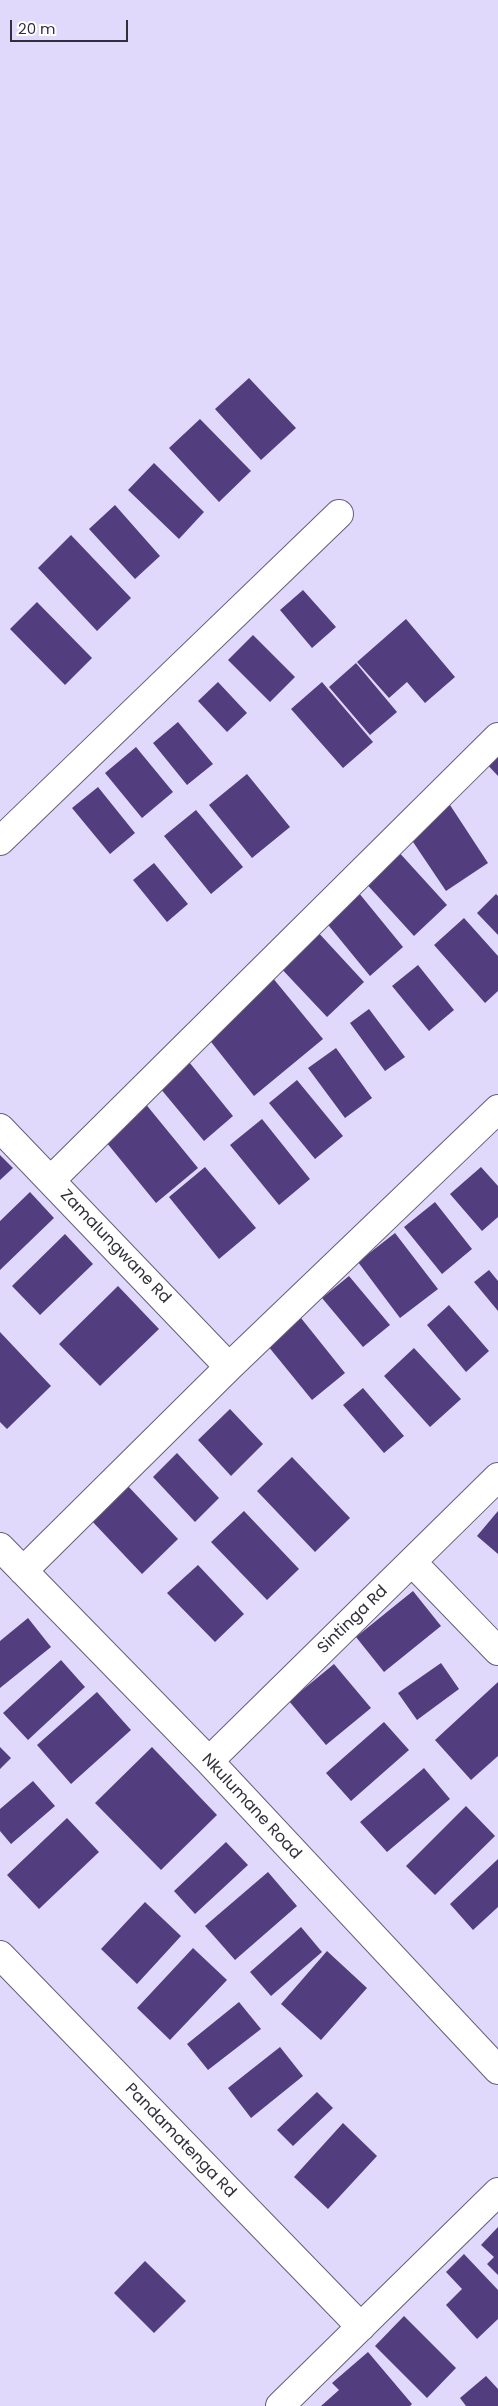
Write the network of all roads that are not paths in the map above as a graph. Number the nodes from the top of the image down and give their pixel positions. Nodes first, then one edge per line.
1 (339, 514) dead end
2 (498, 737) edge
3 (0, 841) edge
4 (498, 1109) edge
5 (0, 1128) edge
6 (51, 1180) junction
7 (229, 1367) junction
8 (498, 1477) edge
9 (0, 1547) edge
10 (412, 1562) junction
11 (23, 1571) junction
12 (498, 1651) edge
13 (208, 1762) junction
14 (0, 1955) edge
15 (498, 2070) edge
16 (498, 2192) edge
17 (361, 2327) junction
18 (280, 2406) edge

1 - 3 street
2 - 6 street
4 - 7 street
5 - 6 street, Zamalungwane Rd
6 - 7 street, Zamalungwane Rd
7 - 11 street
8 - 10 street, Sintinga Rd
9 - 11 street, Nkulumane Road
10 - 12 street
10 - 13 street, Sintinga Rd
11 - 13 street, Nkulumane Road
13 - 15 street, Nkulumane Road
14 - 17 street, Pandamatenga Rd
16 - 17 street
17 - 18 street

